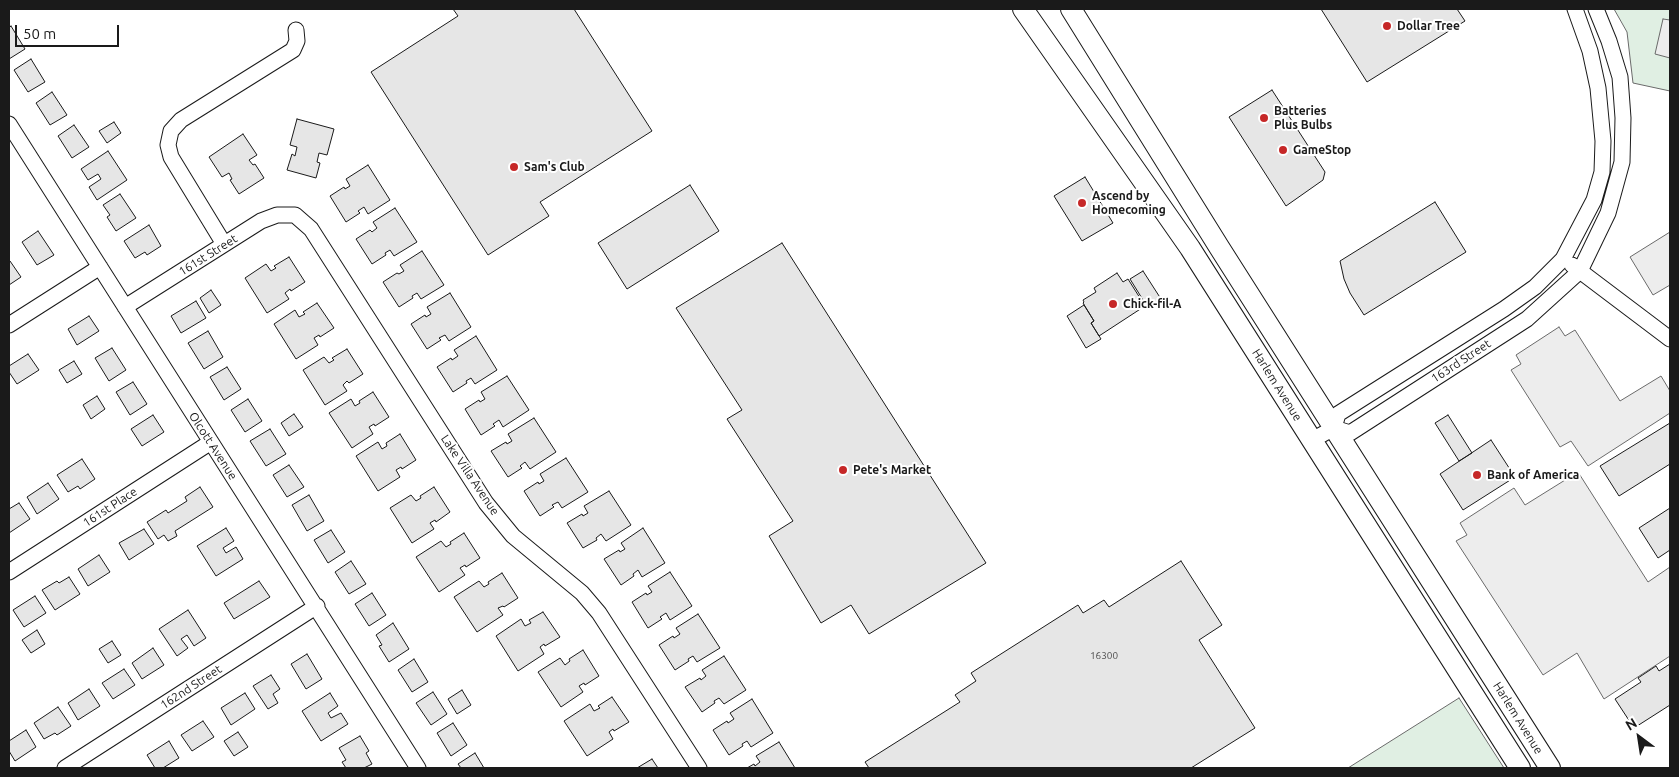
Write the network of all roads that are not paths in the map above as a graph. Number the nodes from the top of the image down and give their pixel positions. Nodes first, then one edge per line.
1 (1023, 9) edge
2 (1071, 9) edge
3 (1575, 9) edge
4 (1596, 9) edge
5 (296, 30) dead end
6 (9, 124) edge
7 (294, 215) joint
8 (224, 244) junction
9 (1563, 259) junction
10 (100, 267) junction
11 (1580, 271) junction
12 (126, 307) junction
13 (9, 325) edge
14 (1670, 340) edge
15 (1334, 428) junction
16 (1312, 440) junction
17 (210, 442) junction
18 (9, 572) edge
19 (317, 606) junction
20 (65, 768) edge
21 (418, 768) edge
22 (699, 768) edge
23 (1520, 768) edge
24 (1550, 768) edge

1 - 16 main road, Harlem Avenue
2 - 15 main road, Harlem Avenue
3 - 9 street, 163rd Street
4 - 11 street
5 - 8 street
6 - 10 street, Olcott Avenue
7 - 8 street, 161st Street
7 - 22 street, Lake Villa Avenue
8 - 12 street, 161st Street
9 - 11 street
9 - 15 street, 163rd Street
10 - 12 street, Olcott Avenue
10 - 13 street
11 - 14 street
11 - 15 street, 163rd Street
12 - 17 street, Olcott Avenue
15 - 16 street, 163rd Street
15 - 24 main road, Harlem Avenue
16 - 23 main road, Harlem Avenue
17 - 18 street, 161st Place
17 - 19 street, Olcott Avenue
19 - 20 street, 162nd Street
19 - 21 street, Olcott Avenue

